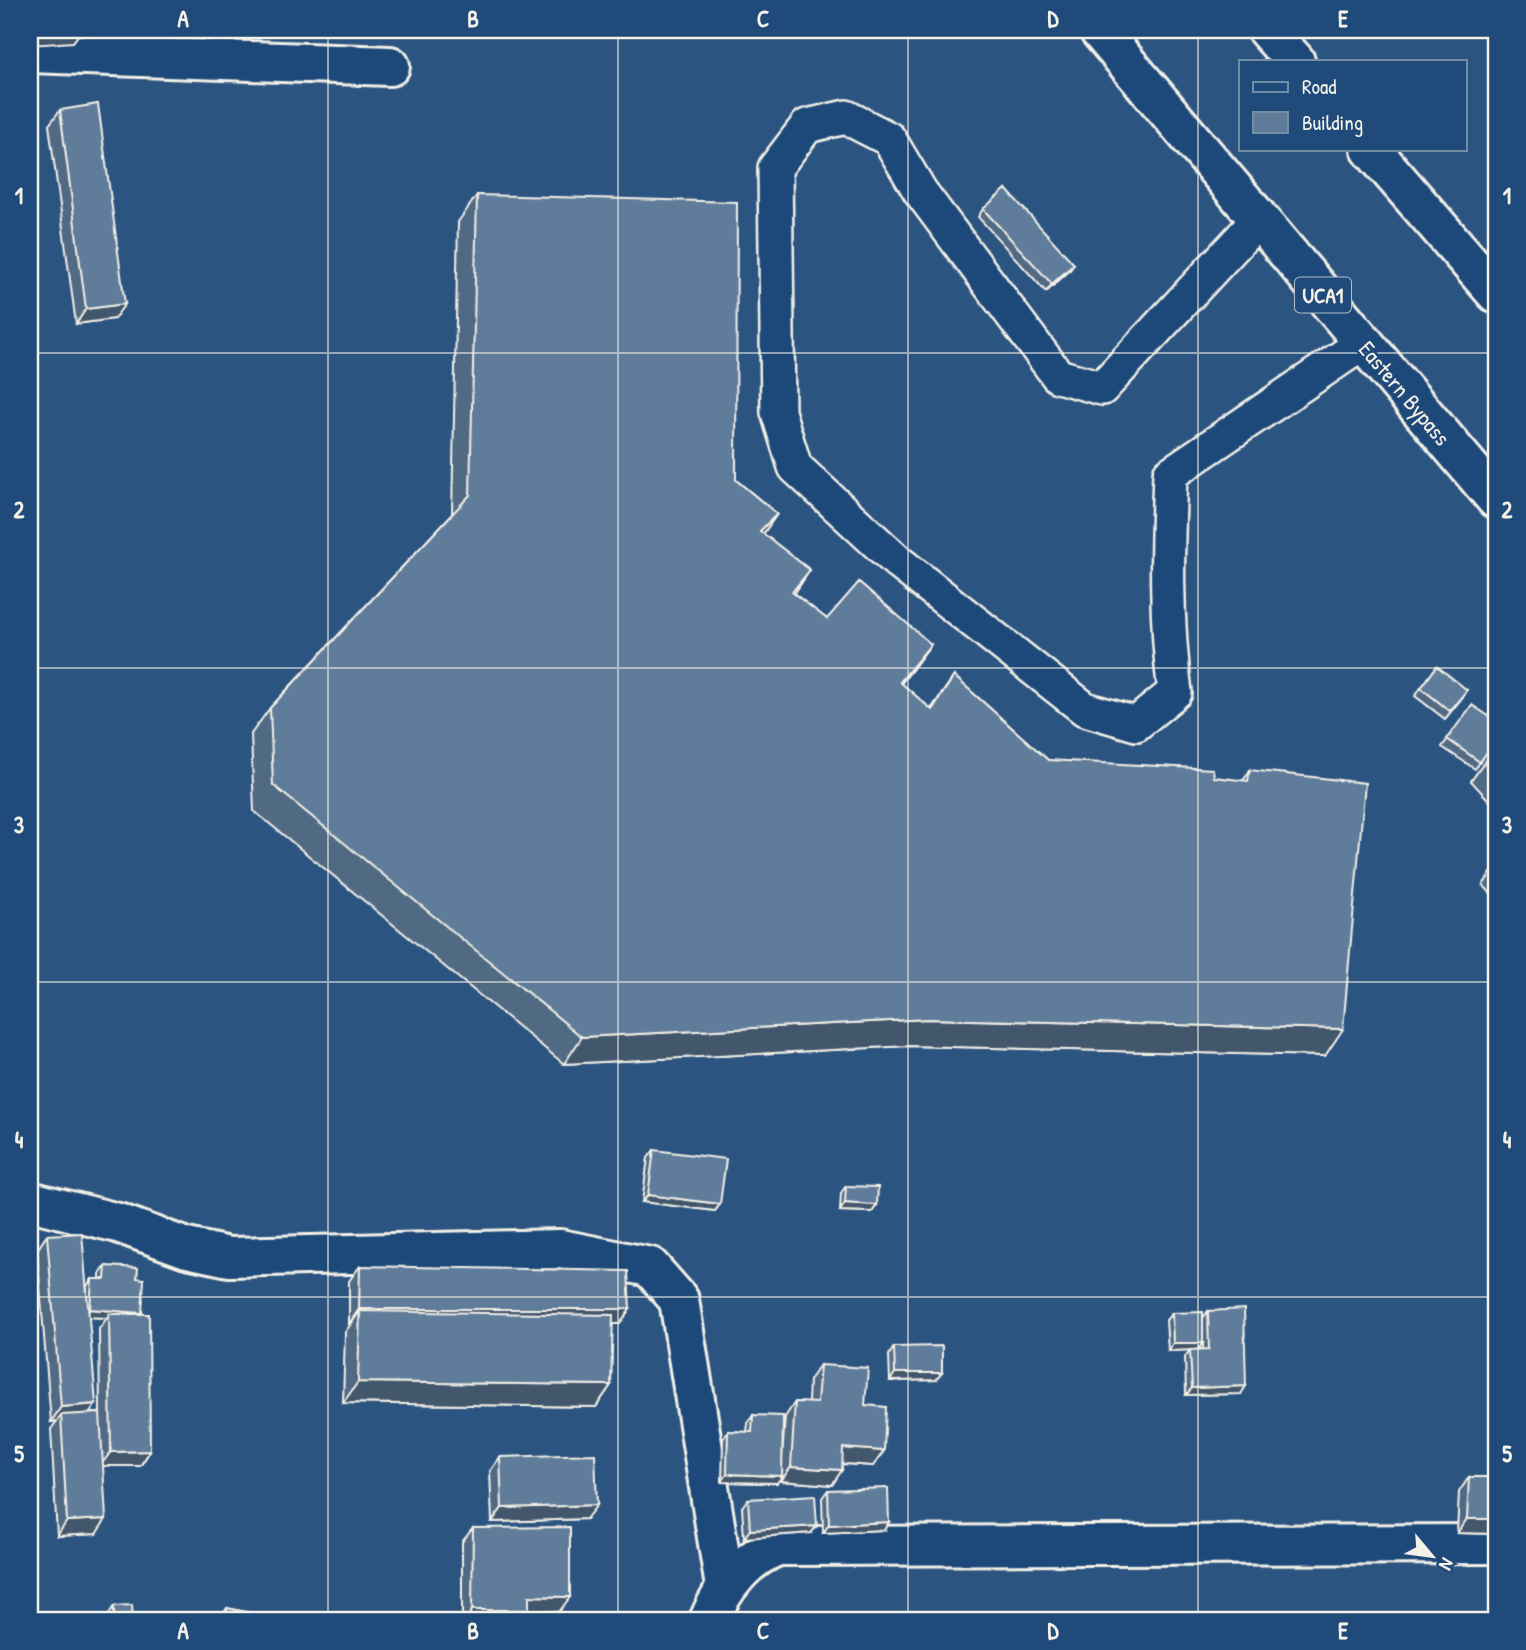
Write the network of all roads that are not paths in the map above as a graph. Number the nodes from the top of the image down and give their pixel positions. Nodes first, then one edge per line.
1 (1099, 30) edge
2 (1267, 30) edge
3 (30, 53) edge
4 (1294, 60) edge
5 (390, 66) dead end
6 (1372, 150) edge
7 (1259, 219) junction
8 (1496, 293) edge
9 (1363, 343) junction
10 (1496, 499) edge
11 (30, 1201) edge
12 (1496, 1544) edge
13 (718, 1604) edge

1 - 7 street, Eastern Bypass / UCA1
2 - 4 street
3 - 5 street
6 - 8 street
7 - 9 street, Eastern Bypass / UCA1
7 - 9 lane
9 - 10 street, Eastern Bypass / UCA1
11 - 13 street
12 - 13 street

